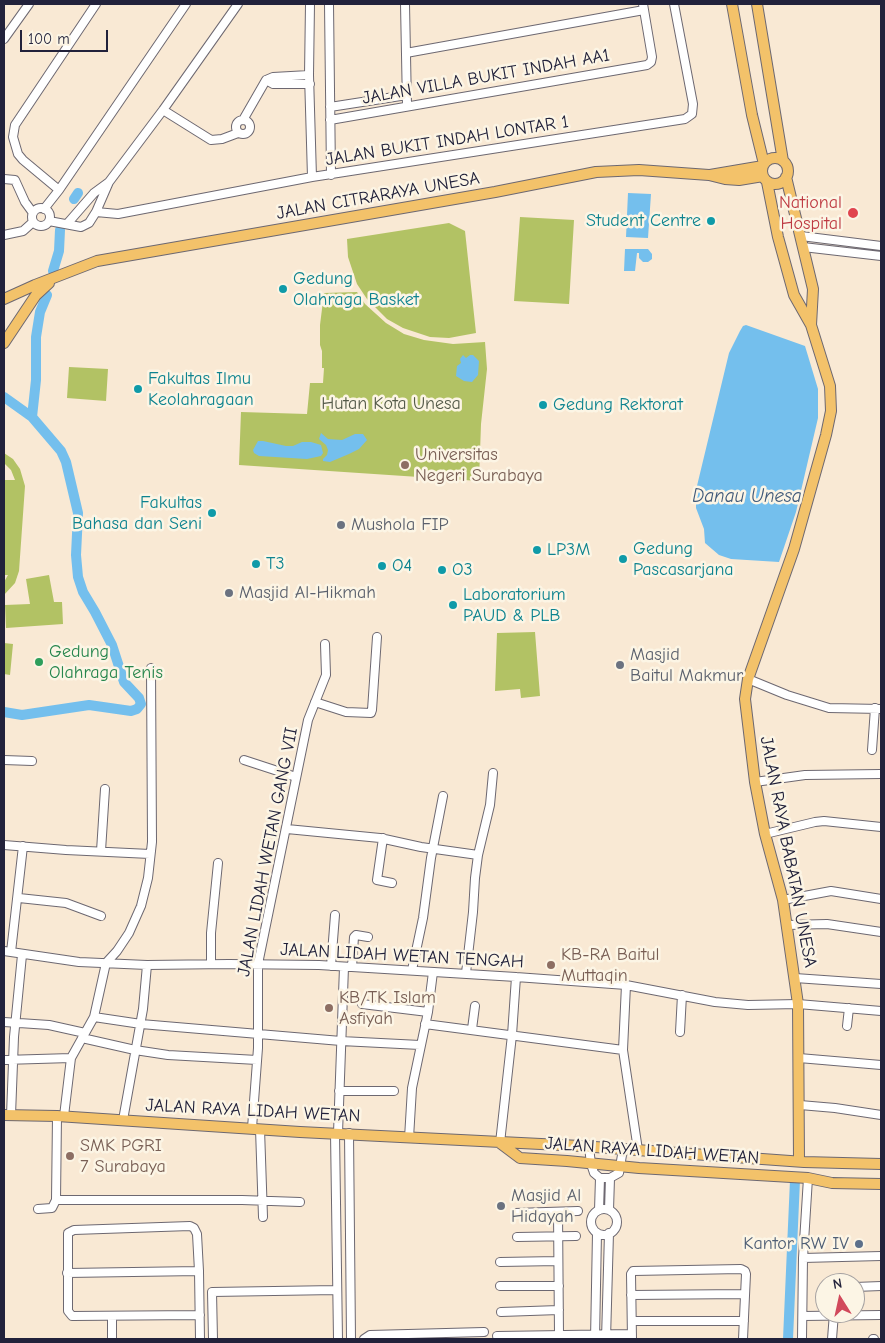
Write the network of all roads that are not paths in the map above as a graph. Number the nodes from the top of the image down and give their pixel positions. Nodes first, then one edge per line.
1 (29, 4) edge
2 (96, 4) edge
3 (186, 4) edge
4 (238, 4) edge
5 (310, 4) edge
6 (329, 4) edge
7 (405, 4) edge
8 (674, 4) edge
9 (732, 4) edge
10 (757, 4) edge
11 (644, 7) edge
12 (4, 37) edge
13 (406, 53) junction
14 (310, 75) junction
15 (266, 80) junction
16 (310, 84) junction
17 (407, 95) junction
18 (407, 106) junction
19 (330, 107) junction
20 (163, 110) junction
21 (330, 120) junction
22 (784, 161) junction
23 (330, 175) junction
24 (765, 175) junction
25 (312, 177) junction
26 (4, 179) edge
27 (787, 181) junction
28 (109, 182) junction
29 (59, 190) junction
30 (44, 209) junction
31 (96, 212) junction
32 (33, 213) junction
33 (49, 221) junction
34 (33, 222) junction
35 (67, 224) junction
36 (4, 235) edge
37 (801, 236) junction
38 (881, 246) edge
39 (803, 247) junction
40 (881, 256) edge
41 (56, 277) junction
42 (813, 289) junction
43 (14, 294) junction
44 (794, 295) junction
45 (4, 300) edge
46 (28, 308) junction
47 (811, 325) junction
48 (4, 343) edge
49 (377, 637) dead end
50 (325, 644) dead end
51 (151, 668) dead end
52 (748, 679) junction
53 (315, 702) junction
54 (878, 709) edge
55 (872, 750) dead end
56 (4, 760) edge
57 (244, 760) dead end
58 (32, 761) dead end
59 (493, 773) dead end
60 (881, 774) edge
61 (296, 777) junction
62 (755, 782) junction
63 (105, 789) dead end
64 (443, 796) dead end
65 (881, 827) edge
66 (287, 829) junction
67 (765, 834) junction
68 (383, 838) junction
69 (4, 845) edge
70 (24, 846) junction
71 (433, 848) junction
72 (101, 851) junction
73 (150, 854) junction
74 (478, 855) junction
75 (218, 863) dead end
76 (392, 883) dead end
77 (19, 898) junction
78 (881, 899) edge
79 (783, 900) junction
80 (335, 915) dead end
81 (101, 916) dead end
82 (787, 925) junction
83 (881, 932) edge
84 (4, 936) edge
85 (368, 936) dead end
86 (13, 937) junction
87 (8, 952) edge
88 (22, 954) junction
89 (106, 963) junction
90 (211, 964) junction
91 (258, 964) junction
92 (146, 965) junction
93 (331, 966) junction
94 (348, 967) junction
95 (412, 970) junction
96 (434, 972) junction
97 (466, 973) junction
98 (516, 977) junction
99 (795, 978) junction
100 (881, 984) edge
101 (626, 985) junction
102 (682, 995) junction
103 (362, 1004) dead end
104 (798, 1004) junction
105 (475, 1006) dead end
106 (849, 1008) junction
107 (881, 1011) edge
108 (428, 1012) junction
109 (94, 1017) junction
110 (4, 1022) edge
111 (16, 1023) junction
112 (141, 1024) junction
113 (425, 1024) junction
114 (847, 1026) dead end
115 (472, 1029) junction
116 (680, 1032) dead end
117 (257, 1033) junction
118 (83, 1035) junction
119 (512, 1035) junction
120 (340, 1041) junction
121 (420, 1045) junction
122 (135, 1050) junction
123 (622, 1050) junction
124 (71, 1058) junction
125 (799, 1058) junction
126 (13, 1059) junction
127 (4, 1060) edge
128 (257, 1060) junction
129 (881, 1065) edge
130 (339, 1090) junction
131 (394, 1091) dead end
132 (800, 1105) junction
133 (7, 1115) edge
134 (881, 1115) edge
135 (61, 1116) junction
136 (123, 1120) junction
137 (256, 1128) junction
138 (336, 1133) junction
139 (349, 1133) junction
140 (409, 1138) junction
141 (500, 1143) junction
142 (589, 1147) junction
143 (623, 1149) junction
144 (638, 1150) junction
145 (335, 1153) junction
146 (349, 1153) junction
147 (802, 1161) junction
148 (591, 1164) junction
149 (881, 1164) edge
150 (621, 1167) junction
151 (600, 1178) junction
152 (610, 1178) junction
153 (808, 1178) junction
154 (881, 1184) edge
155 (56, 1200) junction
156 (263, 1200) junction
157 (300, 1202) dead end
158 (38, 1209) dead end
159 (599, 1210) junction
160 (609, 1210) junction
161 (578, 1211) dead end
162 (558, 1212) junction
163 (515, 1213) dead end
164 (262, 1217) dead end
165 (598, 1233) junction
166 (609, 1233) junction
167 (558, 1236) junction
168 (576, 1236) dead end
169 (516, 1237) dead end
170 (336, 1251) junction
171 (350, 1251) junction
172 (881, 1256) edge
173 (803, 1258) junction
174 (558, 1261) junction
175 (350, 1262) junction
176 (500, 1262) dead end
177 (336, 1263) junction
178 (199, 1271) junction
179 (67, 1273) junction
180 (500, 1286) dead end
181 (558, 1286) junction
182 (881, 1286) edge
183 (865, 1287) edge
184 (336, 1290) junction
185 (745, 1294) junction
186 (632, 1295) junction
187 (559, 1310) junction
188 (501, 1312) dead end
189 (865, 1315) edge
190 (881, 1315) edge
191 (200, 1316) junction
192 (803, 1316) junction
193 (815, 1316) edge
194 (112, 1317) junction
195 (744, 1321) junction
196 (632, 1322) junction
197 (833, 1323) edge
198 (484, 1332) dead end
199 (559, 1335) junction
200 (497, 1336) dead end
201 (632, 1336) edge
202 (450, 1337) edge
203 (595, 1337) edge
204 (606, 1337) edge
205 (112, 1339) edge
206 (200, 1339) edge
207 (214, 1339) edge
208 (338, 1339) edge
209 (351, 1339) edge
210 (364, 1339) edge
211 (743, 1339) edge
212 (802, 1339) edge
213 (832, 1339) edge

1 - 12 street
2 - 29 street
3 - 29 street
4 - 20 street
5 - 14 street
6 - 19 street
7 - 13 street
8 - 23 street, JALAN BUKIT INDAH LONTAR 1
9 - 24 main road
10 - 22 main road
11 - 13 street
11 - 18 street, JALAN VILLA BUKIT INDAH AA1
13 - 17 street
14 - 15 street
14 - 16 street
15 - 16 street
15 - 20 street
16 - 25 street
17 - 18 street
17 - 19 street, JALAN VILLA BUKIT INDAH AA1
18 - 21 street, JALAN VILLA BUKIT INDAH AA1
19 - 21 street
20 - 28 street
21 - 23 street
22 - 24 main road
22 - 27 main road
23 - 25 street, JALAN BUKIT INDAH LONTAR 1
24 - 27 main road
24 - 41 main road, JALAN CITRARAYA UNESA
24 - 44 main road
25 - 31 street, JALAN BUKIT INDAH LONTAR 1
26 - 32 street
27 - 37 main road
28 - 31 street
28 - 35 street
29 - 30 street
30 - 32 street
30 - 33 street
31 - 35 street
32 - 34 street
33 - 34 street
33 - 35 street
34 - 36 street
37 - 38 street
37 - 39 main road
39 - 40 street
39 - 42 main road
41 - 43 main road, JALAN CITRARAYA UNESA
41 - 46 main road
42 - 44 main road
42 - 47 main road
43 - 45 main road, JALAN CITRARAYA UNESA
43 - 46 main road
44 - 47 main road
46 - 48 main road
47 - 52 main road, JALAN RAYA BABATAN UNESA
49 - 53 street
50 - 53 street, JALAN LIDAH WETAN GANG VII
51 - 73 street
52 - 54 street
52 - 62 main road, JALAN RAYA BABATAN UNESA
53 - 61 street, JALAN LIDAH WETAN GANG VII
54 - 55 street
56 - 58 street
57 - 61 street
59 - 74 street
60 - 62 street
61 - 66 street, JALAN LIDAH WETAN GANG VII
62 - 67 main road, JALAN RAYA BABATAN UNESA
63 - 72 street
64 - 71 street
65 - 67 street
66 - 68 street
66 - 91 street, JALAN LIDAH WETAN GANG VII
67 - 79 main road, JALAN RAYA BABATAN UNESA
68 - 71 street
68 - 76 street
69 - 70 street
70 - 72 street
70 - 77 street
71 - 74 street
71 - 95 street
72 - 73 street
73 - 89 street
74 - 97 street
75 - 90 street
77 - 81 street
77 - 86 street
78 - 79 street
79 - 82 main road, JALAN RAYA BABATAN UNESA
80 - 93 street
82 - 83 street
82 - 99 main road, JALAN RAYA BABATAN UNESA
84 - 86 street
85 - 94 street
86 - 87 street
87 - 88 street, JALAN LIDAH WETAN TENGAH
88 - 89 street, JALAN LIDAH WETAN TENGAH
88 - 111 street
89 - 92 street, JALAN LIDAH WETAN TENGAH
89 - 109 street
90 - 91 street, JALAN LIDAH WETAN TENGAH
90 - 92 street, JALAN LIDAH WETAN TENGAH
91 - 93 street, JALAN LIDAH WETAN TENGAH
91 - 117 street, JALAN LIDAH WETAN GANG VII
92 - 112 street
93 - 94 street, JALAN LIDAH WETAN TENGAH
94 - 95 street, JALAN LIDAH WETAN TENGAH
94 - 120 street
95 - 96 street, JALAN LIDAH WETAN TENGAH
96 - 97 street, JALAN LIDAH WETAN TENGAH
96 - 108 street
97 - 98 street, JALAN LIDAH WETAN TENGAH
98 - 101 street, JALAN LIDAH WETAN TENGAH
98 - 119 street
99 - 100 street
99 - 104 main road, JALAN RAYA BABATAN UNESA
101 - 102 street, JALAN LIDAH WETAN TENGAH
101 - 123 street
102 - 104 street, JALAN LIDAH WETAN TENGAH
102 - 116 street
103 - 108 street
104 - 106 street, JALAN LIDAH WETAN TENGAH
104 - 125 main road, JALAN RAYA BABATAN UNESA
105 - 115 street
106 - 107 street, JALAN LIDAH WETAN TENGAH
106 - 114 street
108 - 113 street
109 - 112 street
109 - 118 street
110 - 111 street
111 - 118 street
111 - 126 street
112 - 117 street
112 - 122 street
113 - 115 street
113 - 121 street
115 - 119 street
117 - 120 street
117 - 128 street, JALAN LIDAH WETAN GANG VII
118 - 122 street
118 - 124 street
119 - 123 street
119 - 141 street
120 - 121 street
120 - 130 street
121 - 140 street
122 - 128 street
122 - 136 street
123 - 144 street
124 - 126 street
124 - 135 street
125 - 129 street
125 - 132 main road, JALAN RAYA BABATAN UNESA
126 - 127 street
126 - 133 street
128 - 137 street, JALAN LIDAH WETAN GANG VII
130 - 131 street
130 - 138 street
132 - 134 street
132 - 147 main road, JALAN RAYA BABATAN UNESA
133 - 135 main road, JALAN RAYA LIDAH WETAN
135 - 136 main road, JALAN RAYA LIDAH WETAN
135 - 155 street
136 - 137 main road, JALAN RAYA LIDAH WETAN
137 - 138 main road, JALAN RAYA LIDAH WETAN
137 - 156 street, JALAN LIDAH WETAN GANG VII
138 - 139 main road, JALAN RAYA LIDAH WETAN
138 - 145 street
139 - 140 main road, JALAN RAYA LIDAH WETAN
139 - 146 street
140 - 141 main road, JALAN RAYA LIDAH WETAN
141 - 142 main road, JALAN RAYA LIDAH WETAN
141 - 148 main road, JALAN RAYA LIDAH WETAN
142 - 143 main road, JALAN RAYA LIDAH WETAN
142 - 148 street
143 - 144 main road, JALAN RAYA LIDAH WETAN
143 - 150 street
144 - 147 main road, JALAN RAYA LIDAH WETAN
145 - 146 street
145 - 170 street
146 - 171 street
147 - 149 main road, JALAN RAYA LIDAH WETAN
147 - 153 main road, JALAN RAYA BABATAN UNESA
148 - 150 main road, JALAN RAYA LIDAH WETAN
148 - 151 street
150 - 152 street
150 - 153 main road, JALAN RAYA LIDAH WETAN
151 - 152 street
151 - 159 street
152 - 160 street
153 - 154 main road, JALAN RAYA LIDAH WETAN
153 - 173 street
155 - 156 street
155 - 158 street
156 - 157 street
156 - 164 street, JALAN LIDAH WETAN GANG VII
159 - 160 street
159 - 165 street
160 - 166 street
161 - 162 street
162 - 163 street
162 - 167 street
165 - 166 street
165 - 203 street
166 - 204 street
167 - 168 street
167 - 169 street
167 - 174 street
170 - 171 street
170 - 177 street
171 - 175 street
172 - 173 street
173 - 192 street
174 - 176 street
174 - 181 street
175 - 177 street
175 - 209 street
177 - 184 street
178 - 179 street
178 - 179 street
178 - 191 street
179 - 194 street
180 - 181 street
181 - 187 street
182 - 183 street
184 - 207 street
184 - 208 street
185 - 186 street
185 - 186 street
185 - 195 street
186 - 196 street
187 - 188 street
187 - 199 street
189 - 190 street
191 - 194 street
191 - 206 street
192 - 193 street
192 - 212 street
194 - 205 street
195 - 196 street
195 - 211 street
196 - 201 street
197 - 213 street
198 - 202 street
199 - 200 street
199 - 203 street
201 - 204 street
202 - 210 street
203 - 204 street

